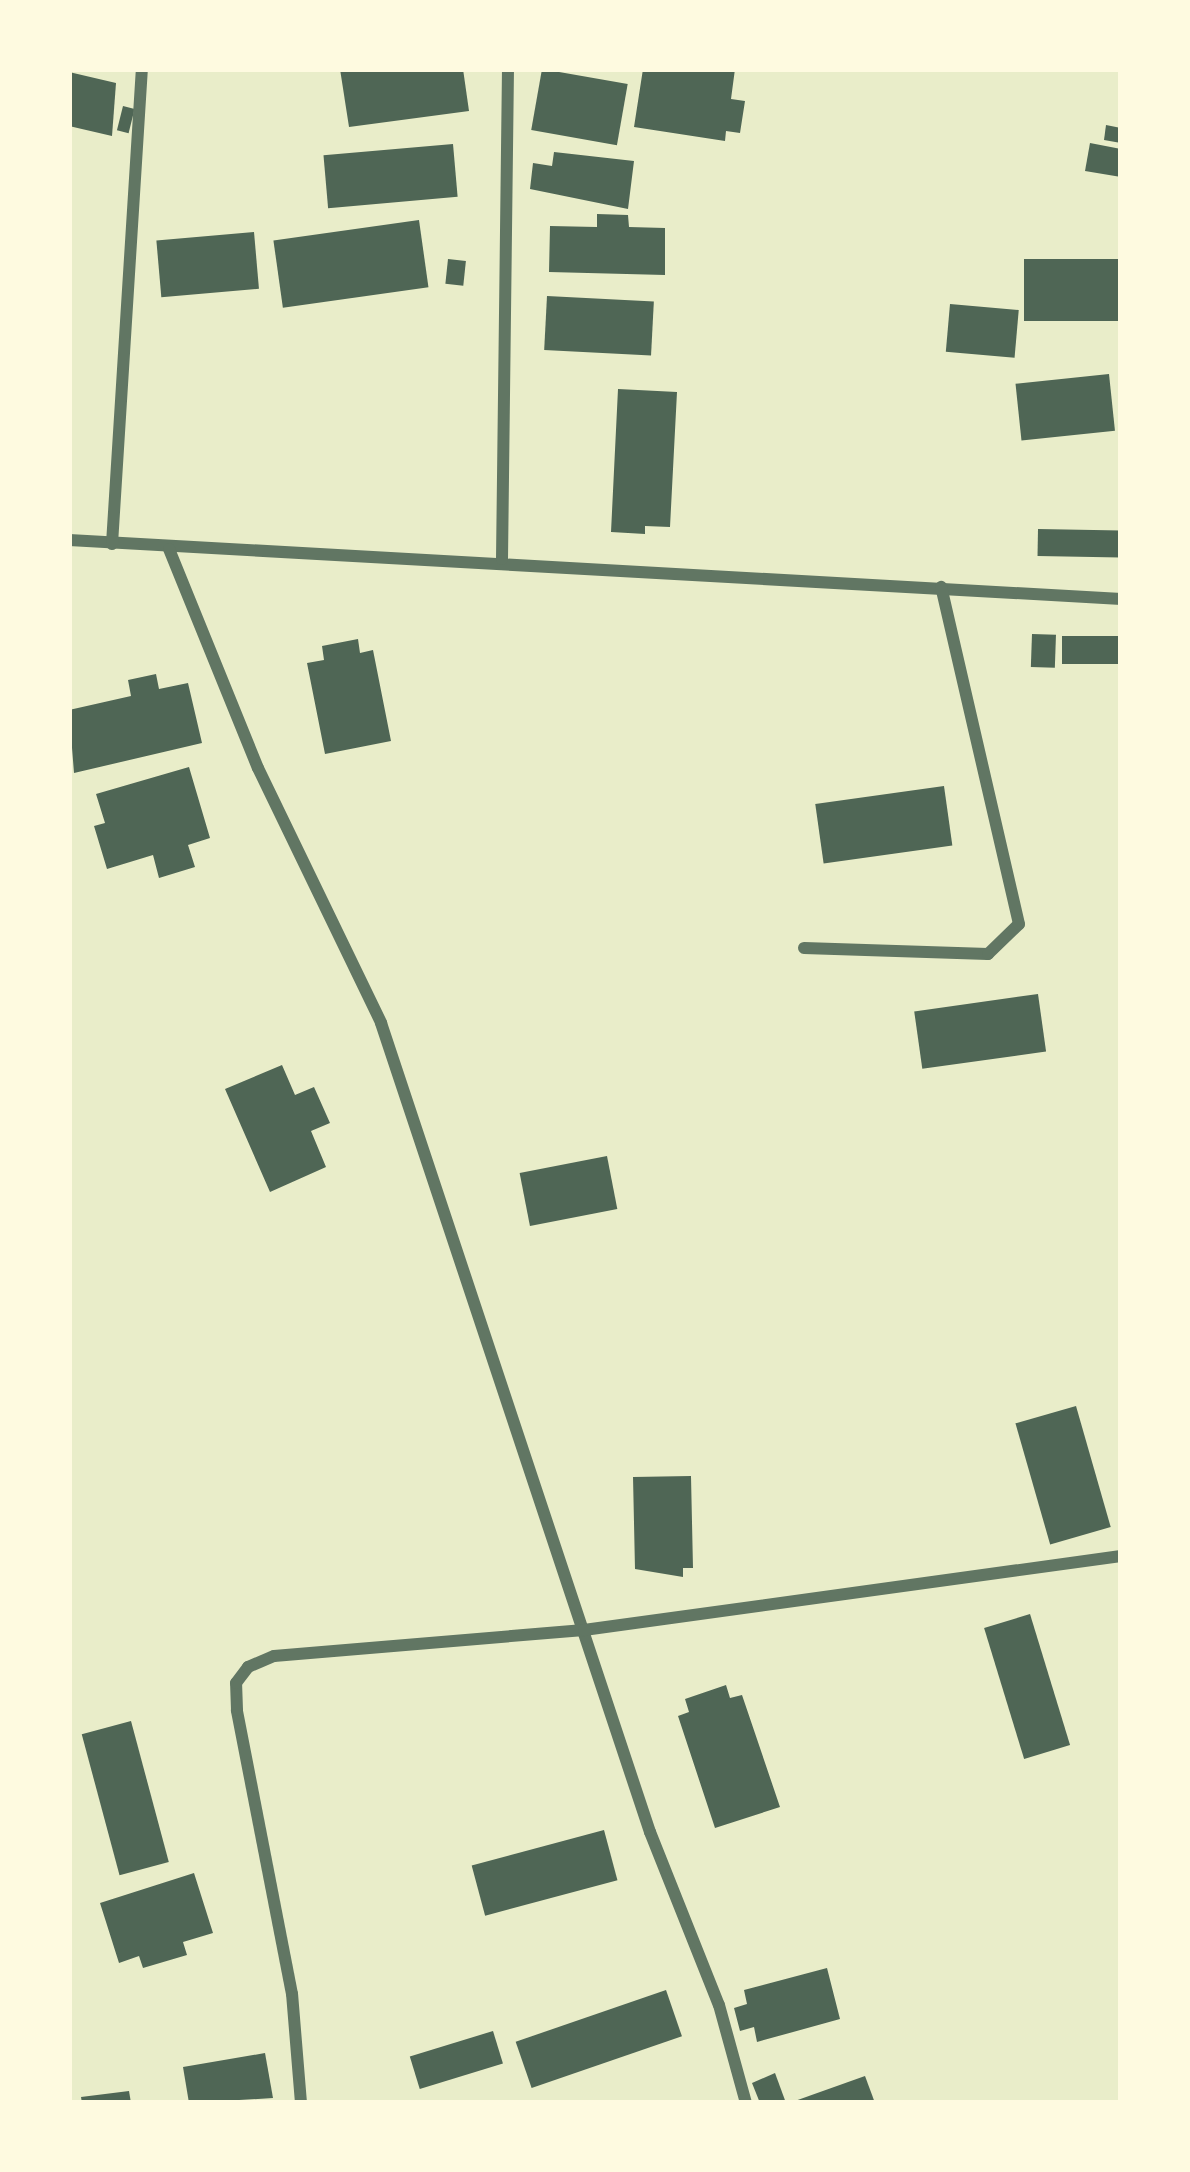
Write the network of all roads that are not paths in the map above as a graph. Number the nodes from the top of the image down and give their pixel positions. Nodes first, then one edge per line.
1 (142, 69) edge
2 (508, 69) edge
3 (69, 540) edge
4 (112, 544) junction
5 (169, 549) junction
6 (502, 559) junction
7 (941, 587) junction
8 (1121, 599) edge
9 (804, 948) dead end
10 (1121, 1556) edge
11 (584, 1630) junction
12 (301, 2103) edge
13 (746, 2103) edge

1 - 4 street
2 - 6 street
3 - 4 street
4 - 5 street
5 - 6 street
5 - 11 street
6 - 7 street
7 - 8 street
7 - 9 street
10 - 11 street
11 - 12 street
11 - 13 street

